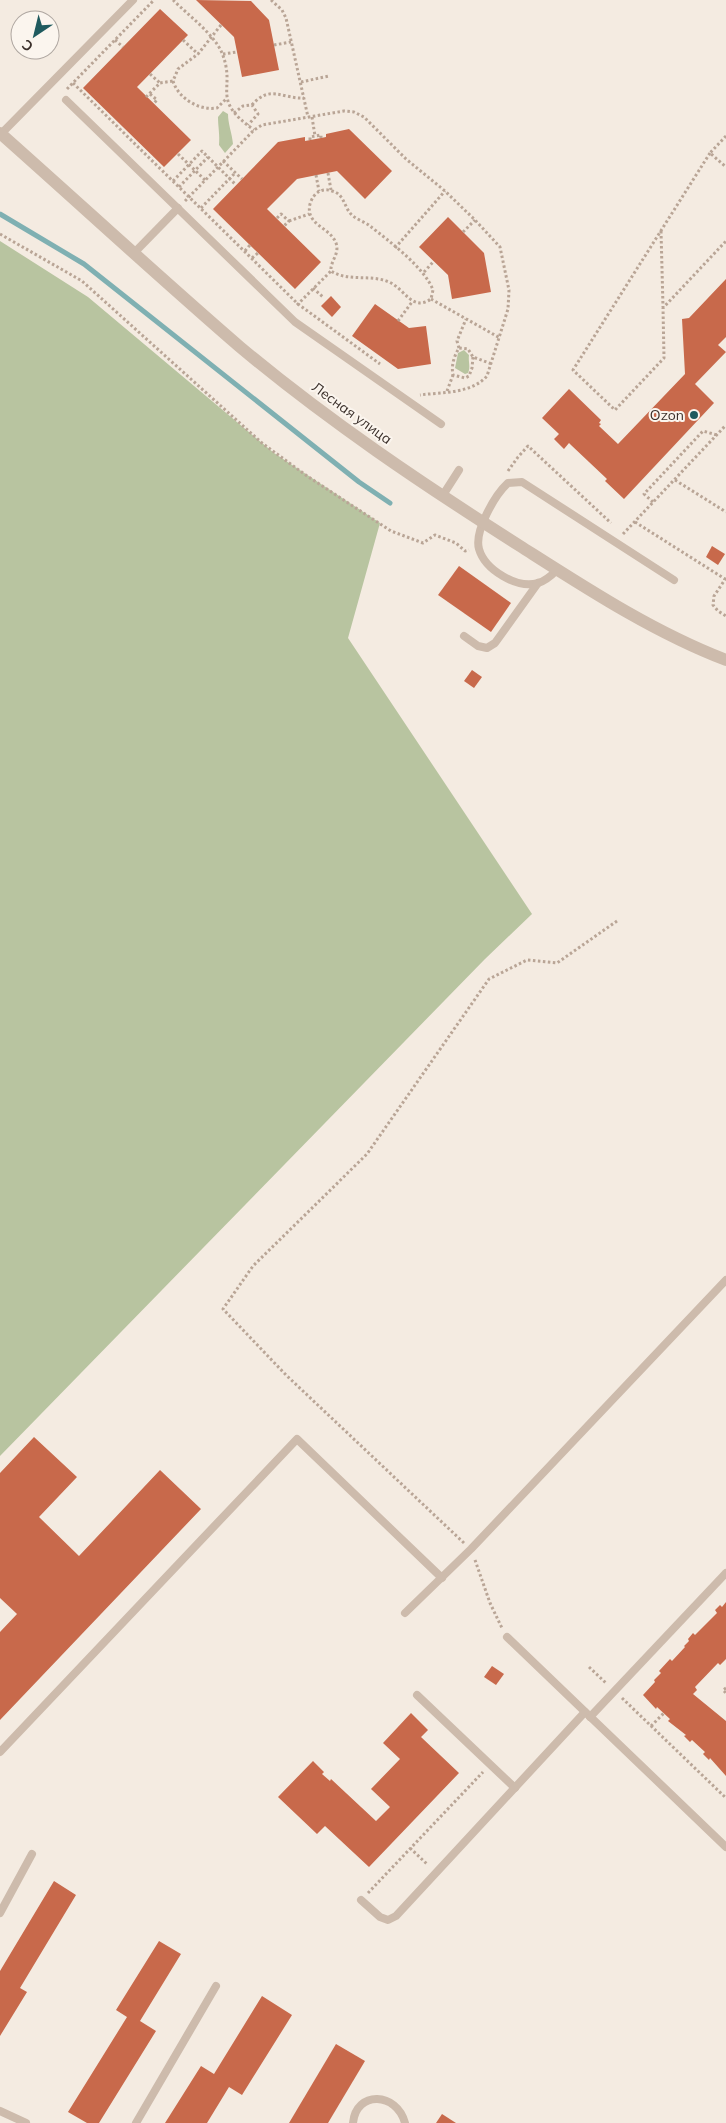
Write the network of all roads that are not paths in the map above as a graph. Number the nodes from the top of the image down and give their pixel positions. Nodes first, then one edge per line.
1 (133, 0) edge
2 (66, 100) road end
3 (0, 134) edge
4 (178, 208) junction
5 (134, 253) junction
6 (441, 424) dead end
7 (460, 470) dead end
8 (443, 495) junction
9 (482, 522) junction
10 (557, 570) junction
11 (674, 580) dead end
12 (538, 583) junction
13 (464, 636) dead end
14 (726, 660) edge
15 (726, 1280) edge
16 (726, 1574) edge
17 (442, 1578) junction
18 (406, 1613) dead end
19 (507, 1638) road end
20 (417, 1695) dead end
21 (587, 1714) junction
22 (0, 1752) edge
23 (515, 1788) junction
24 (726, 1847) edge
25 (32, 1854) dead end
26 (361, 1900) road end
27 (0, 1913) edge
28 (216, 1986) dead end
29 (0, 2111) edge
30 (26, 2123) edge
31 (136, 2123) edge
32 (353, 2123) edge
33 (405, 2123) edge

1 - 3 lane
2 - 4 lane
3 - 5 street, Лесная улица
4 - 5 lane
4 - 6 lane
5 - 8 street, Лесная улица
7 - 8 lane
8 - 9 street, Лесная улица
9 - 10 street, Лесная улица
9 - 11 lane
9 - 12 lane
10 - 12 lane
10 - 14 street, Лесная улица
12 - 13 lane
15 - 17 lane
16 - 21 lane
17 - 18 lane
17 - 22 lane
19 - 21 lane
20 - 23 lane
21 - 23 lane
21 - 24 lane
23 - 26 lane
25 - 27 lane
28 - 31 lane
29 - 30 lane
32 - 33 lane

